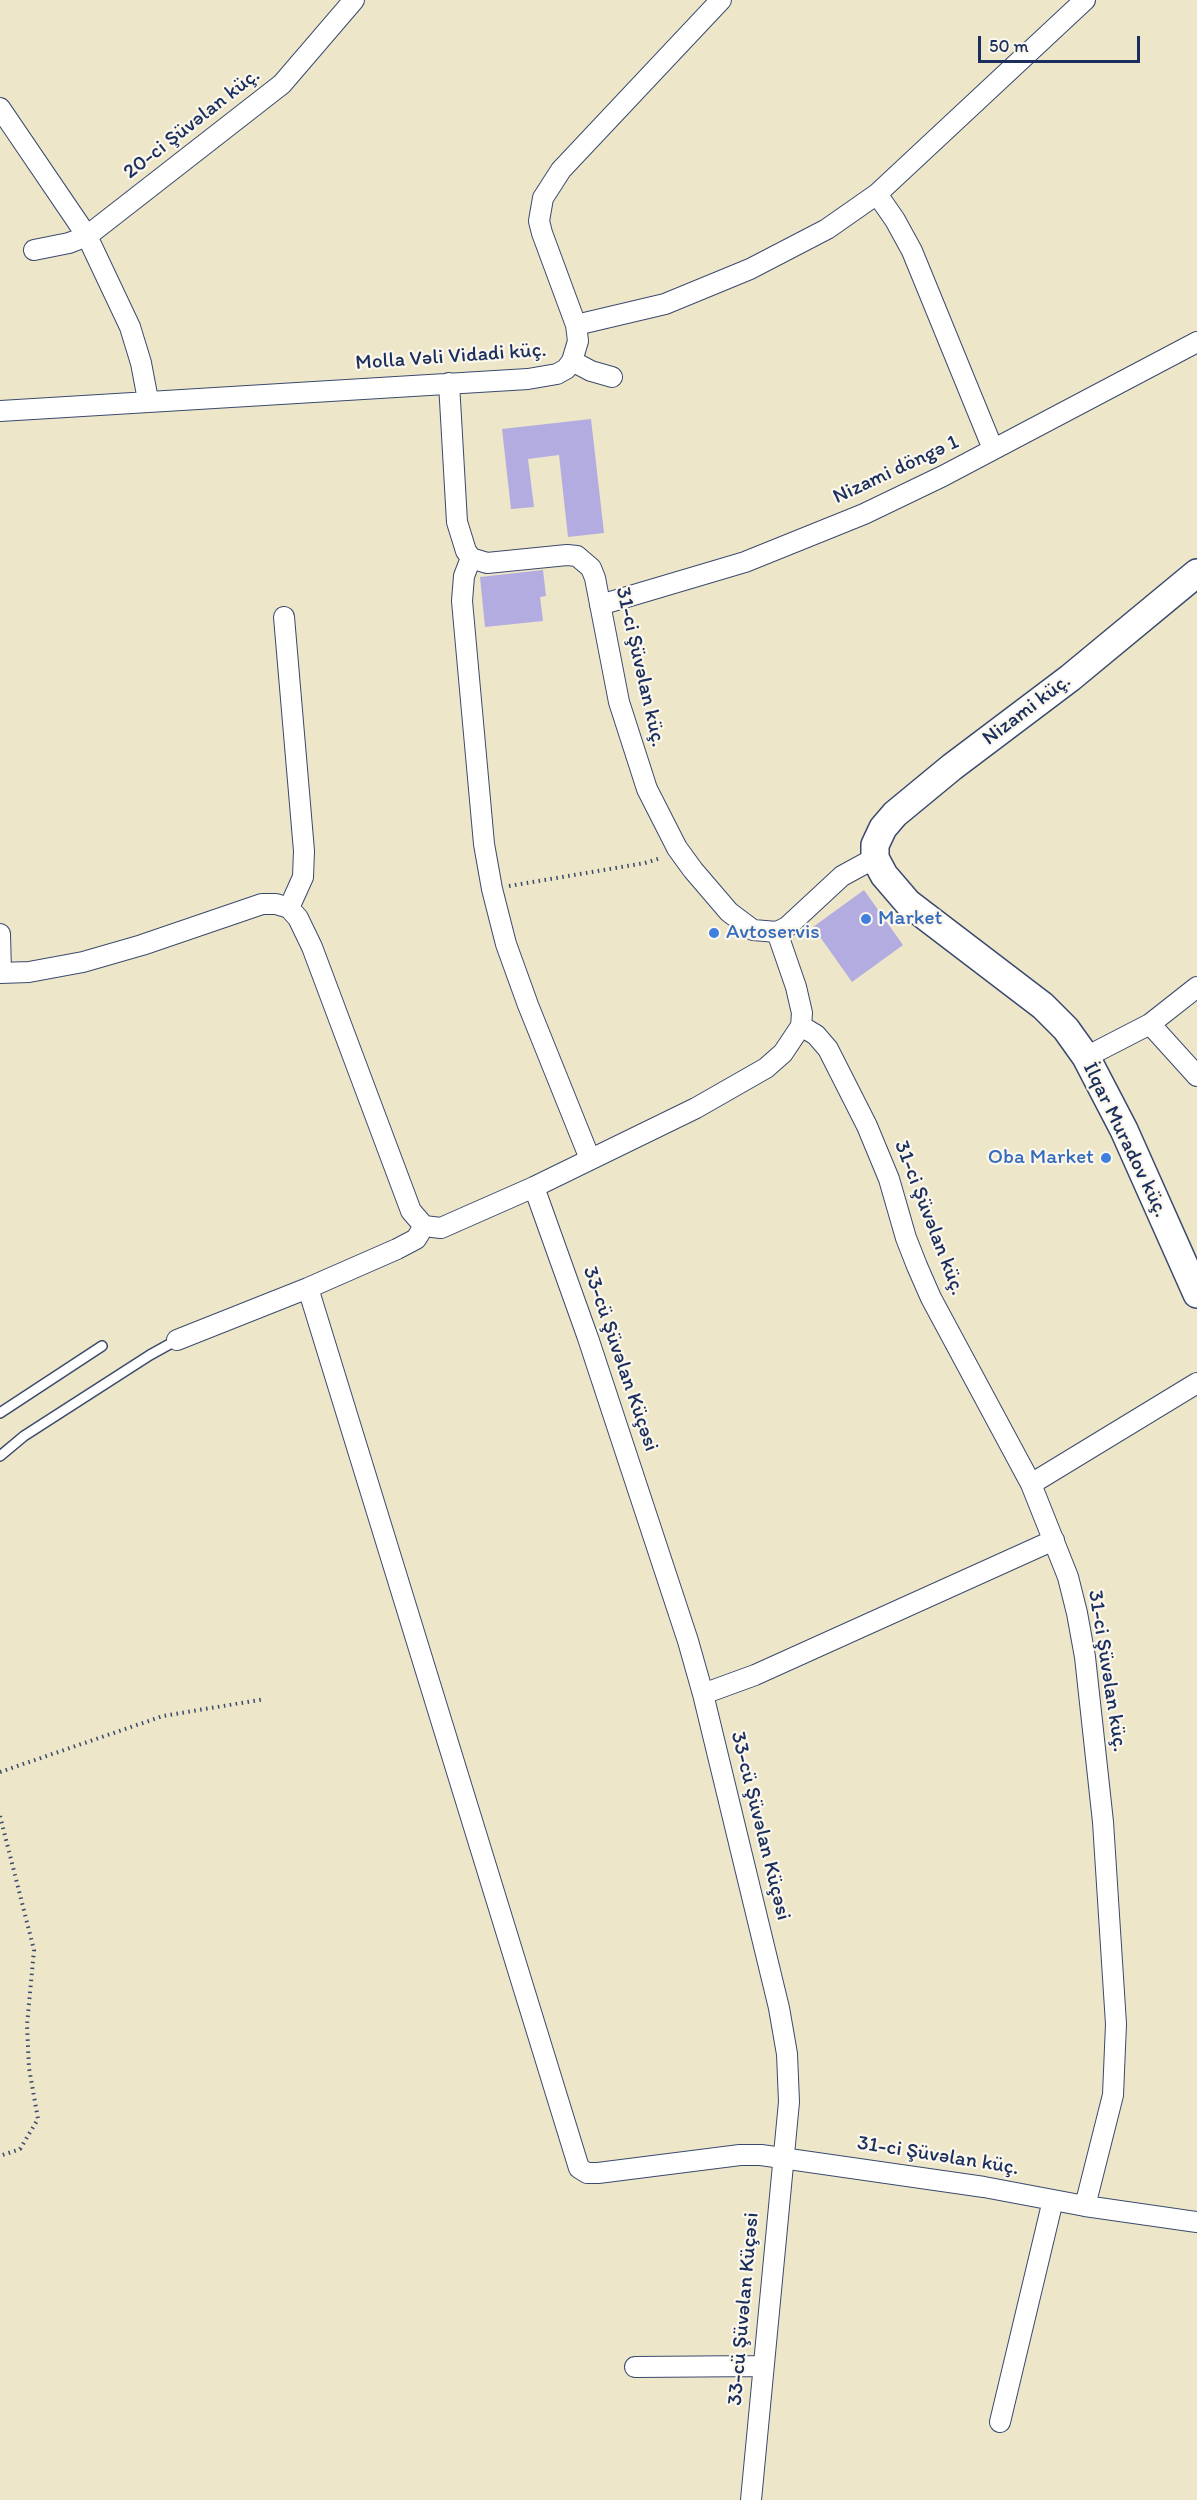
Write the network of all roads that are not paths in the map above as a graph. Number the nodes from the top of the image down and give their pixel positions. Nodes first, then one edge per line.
1 (354, 0) edge
2 (721, 0) edge
3 (1085, 0) edge
4 (0, 108) edge
5 (877, 194) junction
6 (87, 236) junction
7 (34, 249) dead end
8 (576, 325) junction
9 (1197, 342) edge
10 (572, 361) junction
11 (612, 377) dead end
12 (449, 383) junction
13 (148, 400) junction
14 (0, 411) edge
15 (993, 449) junction
16 (471, 558) junction
17 (1197, 573) edge
18 (600, 605) junction
19 (284, 617) dead end
20 (875, 858) junction
21 (289, 908) junction
22 (777, 932) junction
23 (0, 934) edge
24 (0, 973) edge
25 (1197, 987) edge
26 (1150, 1024) junction
27 (801, 1026) junction
28 (1086, 1057) junction
29 (1197, 1076) edge
30 (590, 1159) junction
31 (534, 1187) junction
32 (424, 1226) junction
33 (308, 1288) junction
34 (1197, 1294) edge
35 (177, 1340) joint
36 (102, 1346) dead end
37 (1197, 1383) edge
38 (0, 1413) edge
39 (0, 1456) edge
40 (1031, 1484) junction
41 (1054, 1539) junction
42 (703, 1694) junction
43 (783, 2157) junction
44 (1053, 2200) junction
45 (1085, 2206) junction
46 (1197, 2222) edge
47 (762, 2366) junction
48 (635, 2367) dead end
49 (1000, 2422) dead end
50 (751, 2500) edge

1 - 6 street, 20-ci Şüvəlan küç.
2 - 8 street
3 - 5 street
4 - 6 street
5 - 8 street
5 - 15 street
6 - 7 street, 20-ci Şüvəlan küç.
6 - 13 street
8 - 10 street, Molla Vəli Vidadi küç.
9 - 15 street, Nizami döngə 1
10 - 11 street
10 - 12 street, Molla Vəli Vidadi küç.
12 - 13 street, Molla Vəli Vidadi küç.
12 - 16 street
13 - 14 street, Molla Vəli Vidadi küç.
15 - 18 street, Nizami döngə 1
16 - 18 street, 31-ci Şüvəlan küç.
16 - 30 street
17 - 20 street, Nizami küç.
18 - 22 street, 31-ci Şüvəlan küç.
19 - 21 street
20 - 22 street
20 - 28 street, İlqar Muradov küç.
21 - 24 street
21 - 32 street
22 - 27 street
23 - 24 street
25 - 26 street
26 - 28 street
26 - 29 street
27 - 30 street
27 - 40 street, 31-ci Şüvəlan küç.
28 - 34 street, İlqar Muradov küç.
30 - 31 street
31 - 32 street
31 - 42 street, 33-cü Şüvəlan Küçəsi
32 - 33 street
33 - 35 street
33 - 43 street, 31-ci Şüvəlan küç.
35 - 39 lane
36 - 38 lane
37 - 40 street
40 - 41 street, 31-ci Şüvəlan küç.
41 - 42 street
41 - 45 street, 31-ci Şüvəlan küç.
42 - 43 street, 33-cü Şüvəlan Küçəsi
43 - 44 street, 31-ci Şüvəlan küç.
43 - 47 street, 33-cü Şüvəlan Küçəsi
44 - 45 street, 31-ci Şüvəlan küç.
44 - 49 street
45 - 46 street, 31-ci Şüvəlan küç.
47 - 48 street
47 - 50 street, 33-cü Şüvəlan Küçəsi

